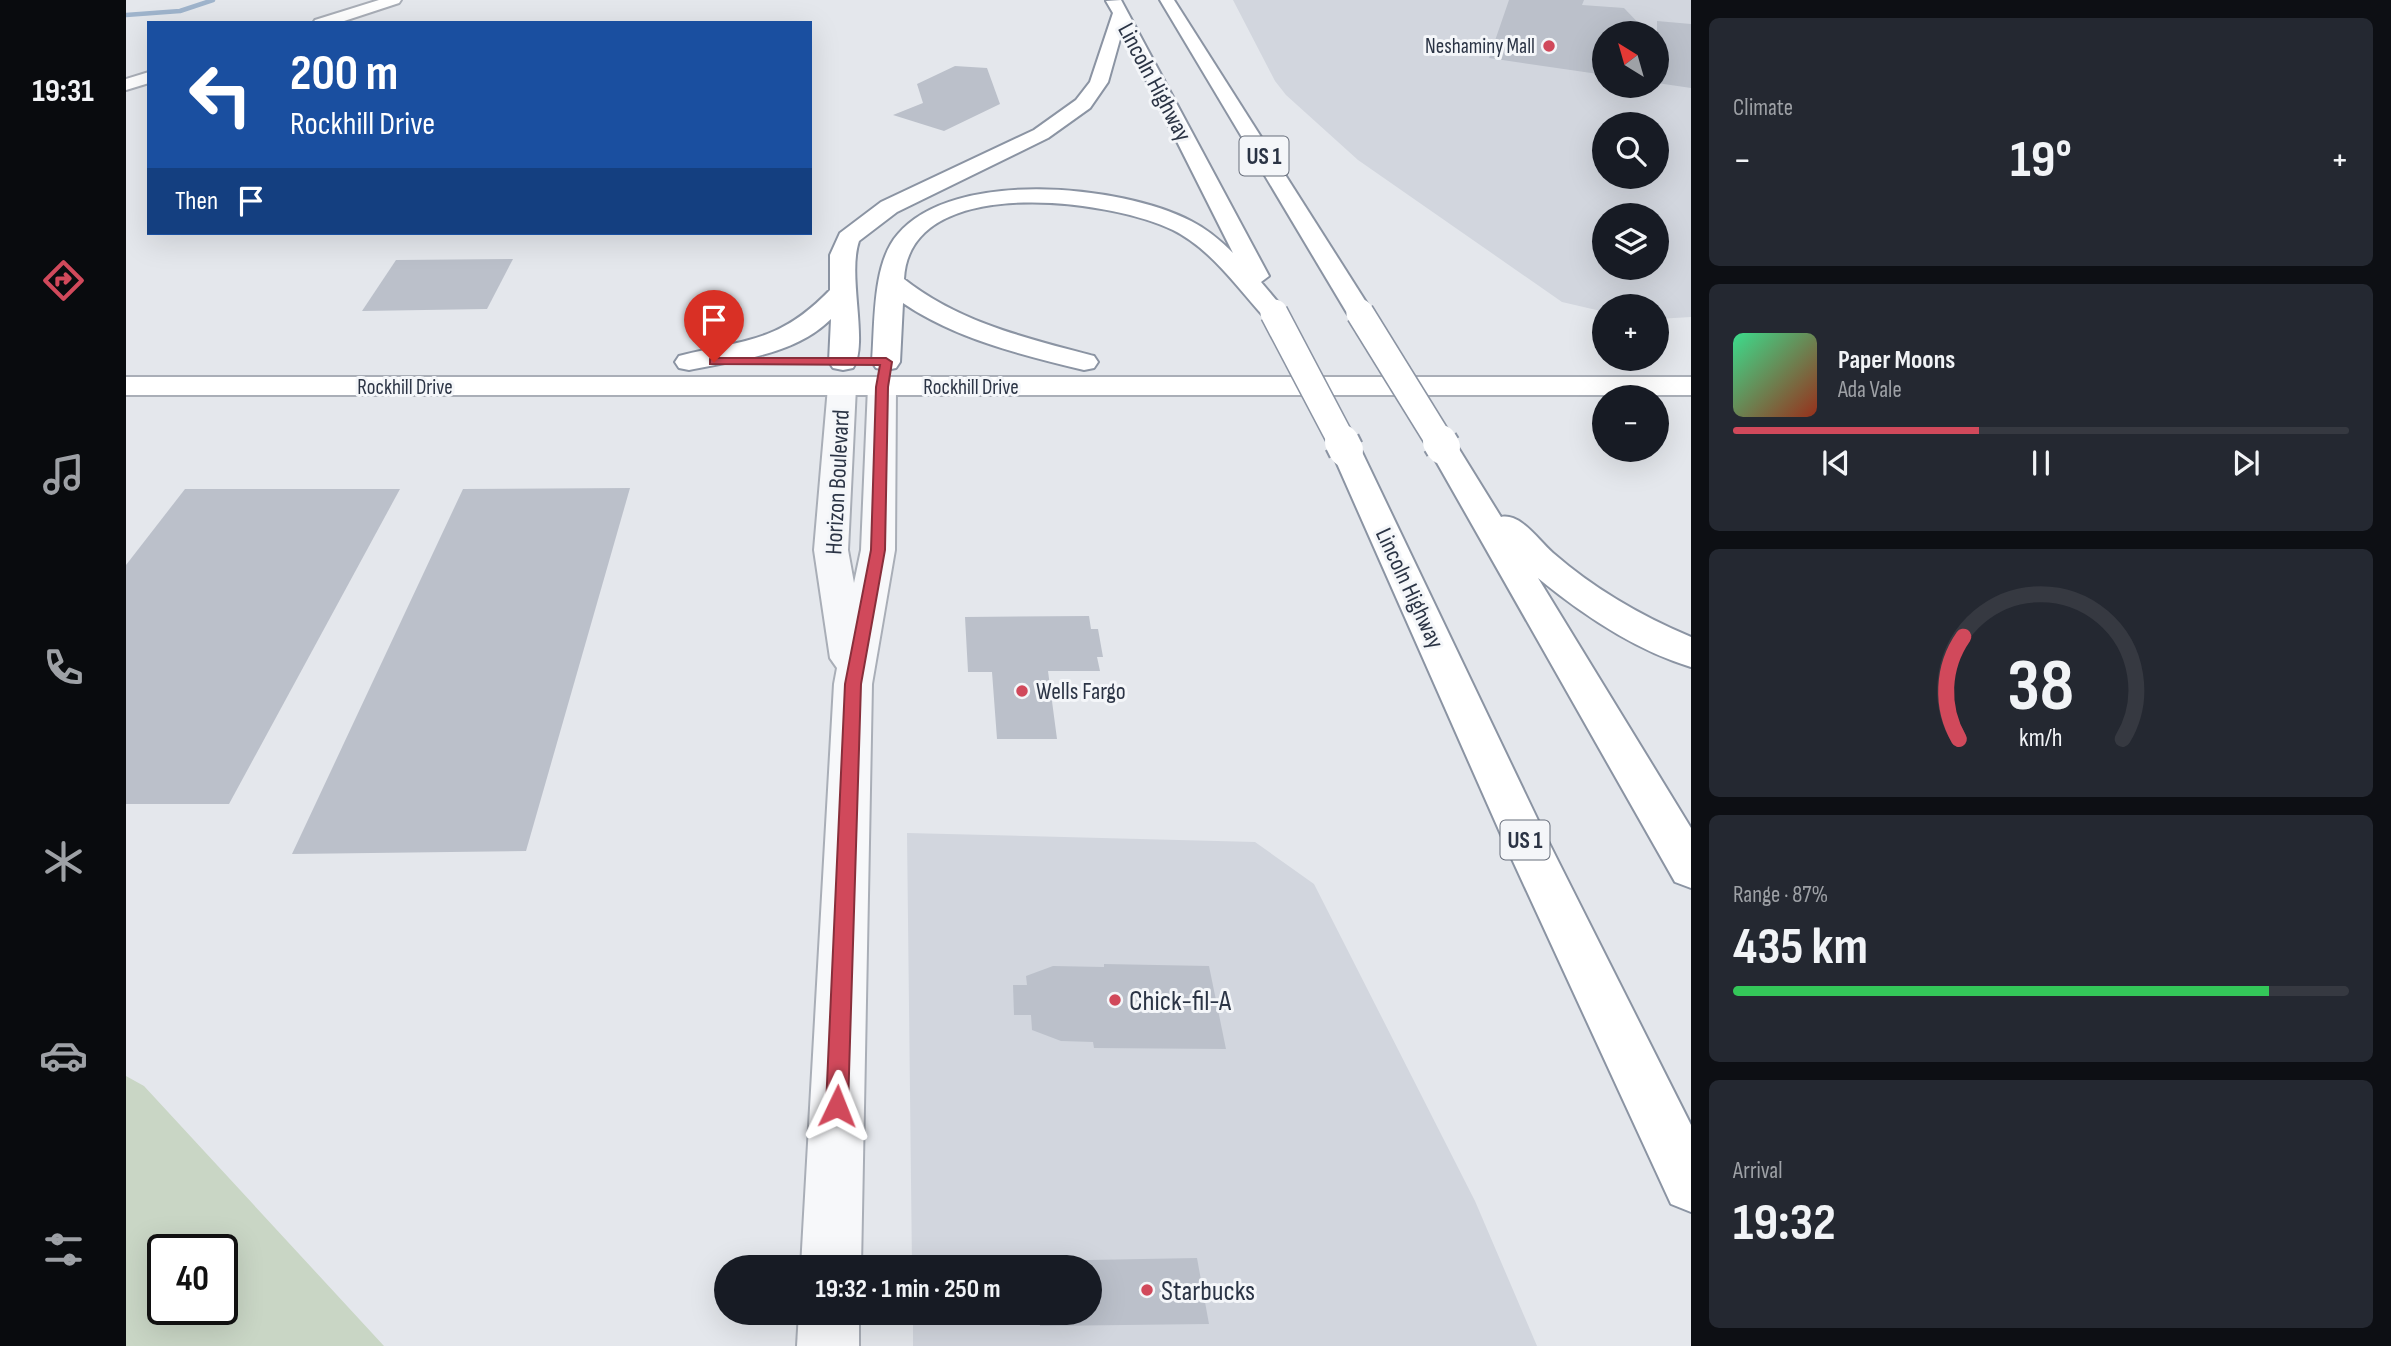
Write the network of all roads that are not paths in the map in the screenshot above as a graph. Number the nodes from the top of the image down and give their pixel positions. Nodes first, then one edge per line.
1 (394, 0) edge
2 (1167, 0) edge
3 (1116, 7) edge
4 (327, 21) edge
5 (147, 78) edge
6 (126, 85) edge
7 (892, 282) junction
8 (841, 293) junction
9 (1275, 313) junction
10 (690, 362) junction
11 (1084, 362) junction
12 (1691, 362) edge
13 (126, 364) edge
14 (843, 375) junction
15 (884, 375) junction
16 (126, 386) edge
17 (1691, 386) edge
18 (1452, 463) junction
19 (1691, 653) edge
20 (853, 684) junction
21 (1691, 869) edge
22 (1691, 1184) edge
23 (831, 1255) edge
24 (829, 1325) edge
25 (828, 1346) edge

1 - 4 main road
2 - 18 main road, Lincoln Highway / US 1, bridge
3 - 8 main road
3 - 9 main road, Lincoln Highway / US 1
5 - 6 main road
7 - 9 main road
7 - 11 main road
7 - 15 main road
8 - 10 main road
8 - 14 main road
9 - 22 main road, Lincoln Highway / US 1, bridge
10 - 13 main road, Rockhill Drive
10 - 14 main road, Rockhill Drive
11 - 12 main road, Rockhill Drive
11 - 15 main road, Rockhill Drive
14 - 15 main road, Rockhill Drive
14 - 16 main road, Rockhill Drive
14 - 20 street, Horizon Boulevard
15 - 17 main road, Rockhill Drive
15 - 20 street, Horizon Boulevard
18 - 19 main road
18 - 21 main road, Lincoln Highway / US 1
20 - 23 street, Horizon Boulevard
24 - 25 street

